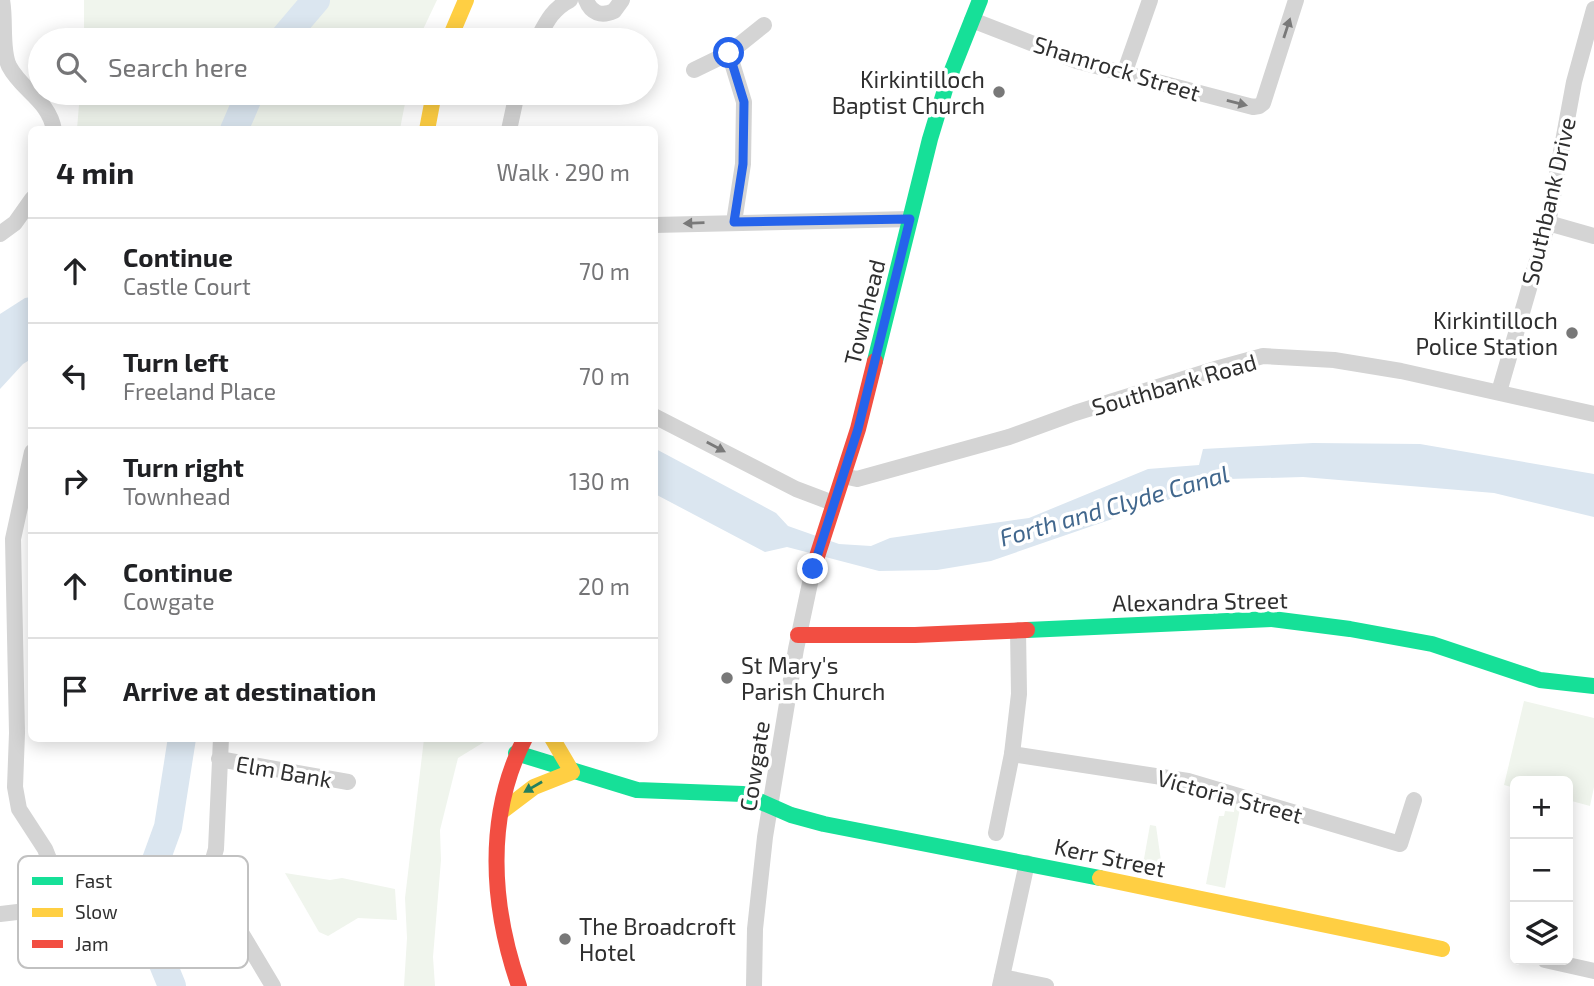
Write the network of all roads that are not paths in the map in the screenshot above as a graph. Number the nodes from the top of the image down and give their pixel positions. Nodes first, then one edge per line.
1 (2, 0) edge
2 (466, 0) edge
3 (570, 0) edge
4 (586, 0) edge
5 (622, 0) edge
6 (980, 0) edge
7 (1150, 0) edge
8 (1296, 0) edge
9 (1594, 9) edge
10 (972, 20) junction
11 (764, 25) dead end
12 (454, 28) edge
13 (543, 28) edge
14 (729, 53) junction
15 (694, 70) dead end
16 (1124, 74) junction
17 (28, 89) edge
18 (44, 105) edge
19 (432, 105) edge
20 (514, 105) edge
21 (52, 126) edge
22 (428, 126) edge
23 (510, 126) edge
24 (28, 205) edge
25 (910, 219) junction
26 (734, 222) junction
27 (1548, 223) junction
28 (658, 225) edge
29 (0, 234) edge
30 (1594, 236) edge
31 (1499, 392) junction
32 (1594, 414) edge
33 (658, 418) edge
34 (28, 470) edge
35 (844, 476) junction
36 (831, 509) junction
37 (1018, 630) junction
38 (798, 635) junction
39 (7, 671) edge
40 (1594, 686) edge
41 (221, 742) edge
42 (554, 742) edge
43 (515, 746) edge
44 (1012, 754) junction
45 (219, 759) junction
46 (572, 772) junction
47 (348, 782) dead end
48 (1413, 800) dead end
49 (771, 806) junction
50 (501, 812) junction
51 (996, 833) dead end
52 (48, 856) edge
53 (214, 856) edge
54 (1027, 863) junction
55 (18, 912) edge
56 (0, 914) edge
57 (248, 944) edge
58 (1442, 948) dead end
59 (1567, 965) edge
60 (1594, 971) edge
61 (1001, 982) edge
62 (273, 986) edge
63 (519, 986) edge
64 (754, 986) edge
65 (1046, 986) edge

1 - 17 street
2 - 12 street
3 - 13 street
4 - 5 street
6 - 10 street, Townhead
7 - 16 street
16 -> 8 street, Shamrock Street
9 - 27 street, Southbank Drive
10 - 16 street, Shamrock Street
10 - 25 street, Townhead
11 - 14 street
14 - 15 street
14 - 26 street
18 - 21 street
19 - 22 street
20 - 23 street
24 - 29 street
25 - 26 street
25 - 35 street, Townhead
26 -> 28 street
27 - 30 street
27 - 31 street, Southbank Drive
31 - 32 street, Southbank Road
31 - 35 street, Southbank Road
33 -> 36 street
34 - 39 street
35 - 36 street, Townhead
36 - 38 street, Cowgate
37 - 38 street, Alexandra Street
37 - 40 street, Alexandra Street
37 - 44 street
38 - 49 street, Cowgate
39 - 52 street
41 - 45 street
42 - 46 street
43 - 46 street, Kerr Street
43 - 50 street
44 - 48 street, Victoria Street
44 - 51 street
45 - 47 street, Elm Bank
45 - 53 street
46 - 49 street, Kerr Street
46 -> 50 street
49 - 54 street, Kerr Street
49 - 64 street, Cowgate
50 - 63 street
54 - 58 street, Kerr Street
54 - 61 street
55 - 56 street
57 - 62 street
59 - 60 street
61 - 65 street

